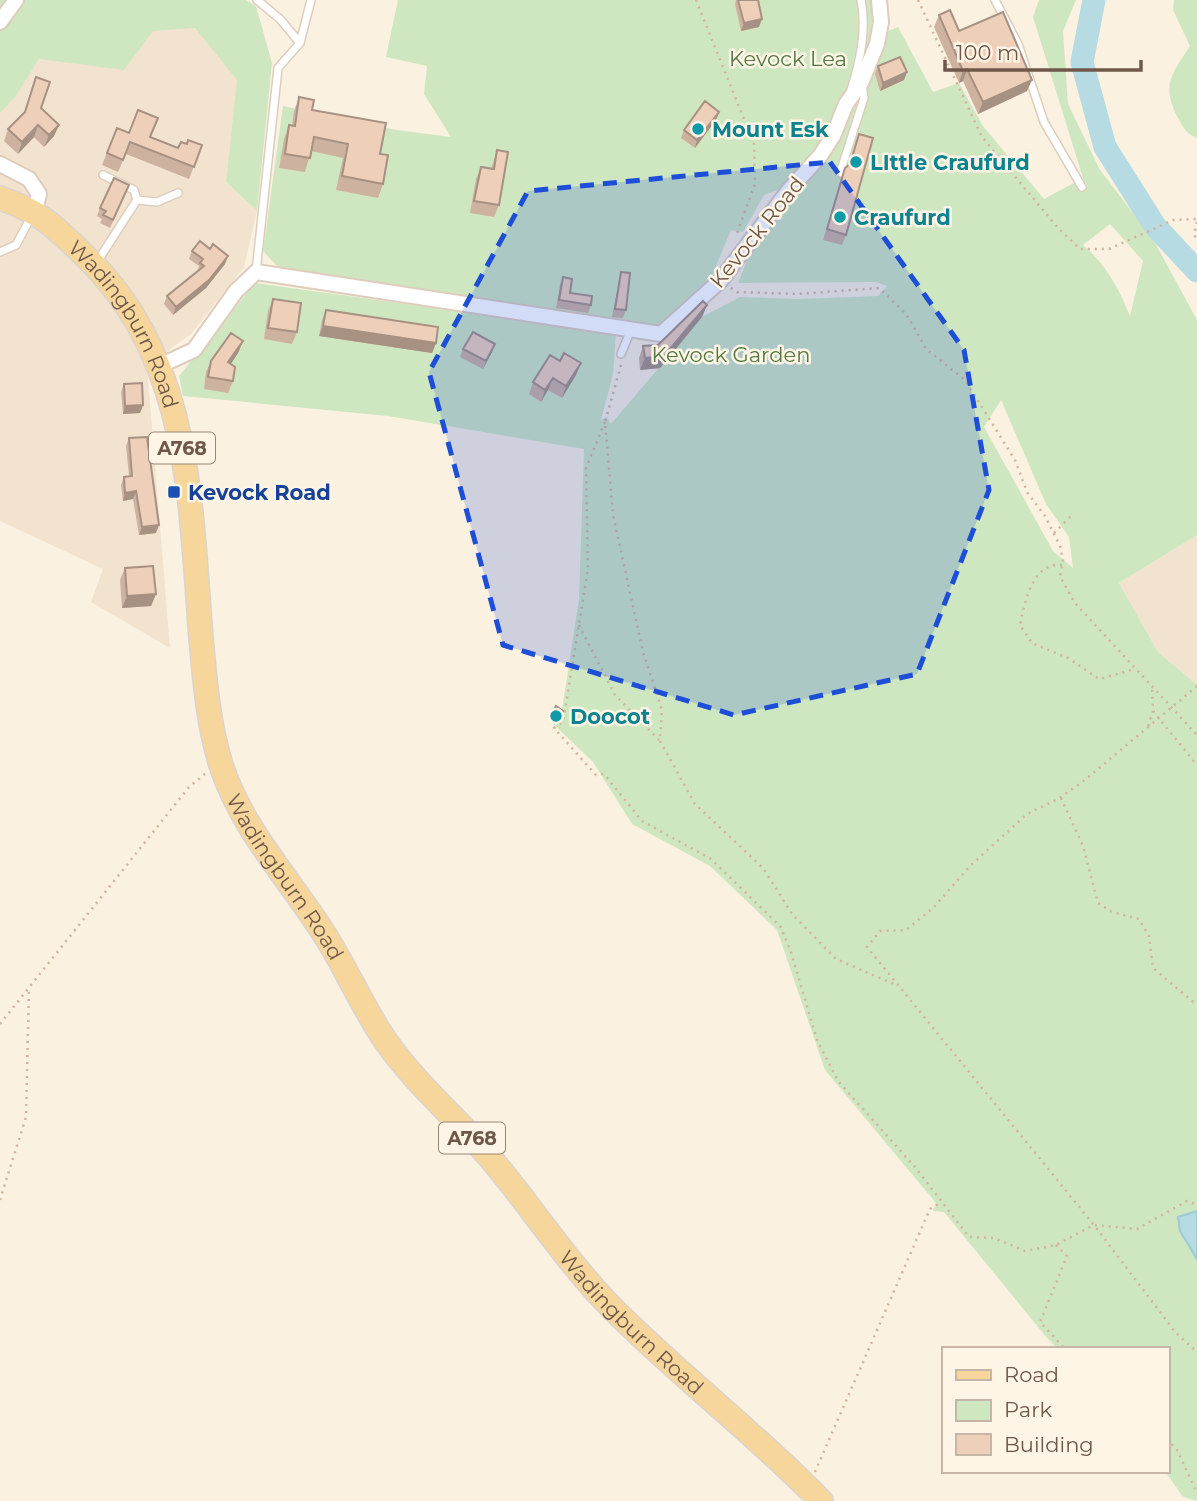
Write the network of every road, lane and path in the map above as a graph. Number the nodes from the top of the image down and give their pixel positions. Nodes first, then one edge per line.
1 (16, 0) edge
2 (257, 0) edge
3 (311, 0) edge
4 (696, 0) edge
5 (861, 0) edge
6 (879, 0) edge
7 (918, 0) edge
8 (995, 0) edge
9 (0, 22) edge
10 (300, 43) junction
11 (862, 83) junction
12 (846, 104) junction
13 (0, 164) edge
14 (840, 173) edge
15 (103, 175) dead end
16 (1082, 187) dead end
17 (178, 193) dead end
18 (0, 198) edge
19 (137, 200) junction
20 (35, 210) junction
21 (1197, 220) edge
22 (1197, 239) edge
23 (734, 244) dead end
24 (0, 252) edge
25 (95, 265) junction
26 (256, 272) junction
27 (721, 280) junction
28 (630, 332) junction
29 (621, 354) joint
30 (159, 366) junction
31 (605, 422) junction
32 (1073, 514) dead end
33 (1054, 533) junction
34 (1062, 565) junction
35 (579, 624) junction
36 (1136, 669) junction
37 (1152, 685) junction
38 (1197, 686) edge
39 (1172, 707) junction
40 (1153, 711) junction
41 (1160, 717) junction
42 (1148, 728) junction
43 (1197, 735) edge
44 (660, 741) junction
45 (1197, 765) edge
46 (222, 768) junction
47 (1061, 797) junction
48 (897, 985) junction
49 (29, 988) junction
50 (1197, 1005) edge
51 (0, 1024) edge
52 (0, 1200) edge
53 (942, 1202) junction
54 (1197, 1205) edge
55 (1094, 1225) junction
56 (1056, 1245) junction
57 (1063, 1347) edge
58 (1197, 1352) edge
59 (1169, 1440) edge
60 (1197, 1493) edge
61 (815, 1495) edge

1 - 9 street
2 - 10 lane
3 - 10 lane
4 - 23 path
5 - 12 lane
6 - 11 street, Kevock Road
7 - 21 path
8 - 16 lane
10 - 26 lane
11 - 12 street, Kevock Road
11 - 14 lane
12 - 27 street, Kevock Road
13 - 20 street
15 - 19 lane
17 - 19 lane
18 - 20 main road, Wadingburn Road / A768
19 - 25 lane
20 - 24 lane
20 - 25 main road, Wadingburn Road / A768
21 - 22 path
25 - 30 main road, Wadingburn Road / A768
26 - 28 street, Kevock Road
26 - 30 street
27 - 28 street, Kevock Road
27 - 33 path
28 - 29 lane
29 - 31 path
30 - 46 main road, Wadingburn Road / A768
31 - 35 path
31 - 44 path
32 - 33 path
33 - 34 path
34 - 36 path
34 - 36 path
35 - 44 path
35 - 53 path
36 - 37 path
37 - 39 path
37 - 40 path
38 - 39 path
39 - 41 path
39 - 43 path
40 - 41 path
40 - 42 path
41 - 42 path
41 - 45 path
42 - 47 path
44 - 48 path
46 - 49 path
46 - 61 main road, Wadingburn Road / A768
47 - 48 path
47 - 50 path
48 - 55 path
49 - 51 path
49 - 52 path
53 - 56 path
53 - 61 path
54 - 55 path
55 - 56 path
55 - 58 path
56 - 57 path
59 - 60 path

